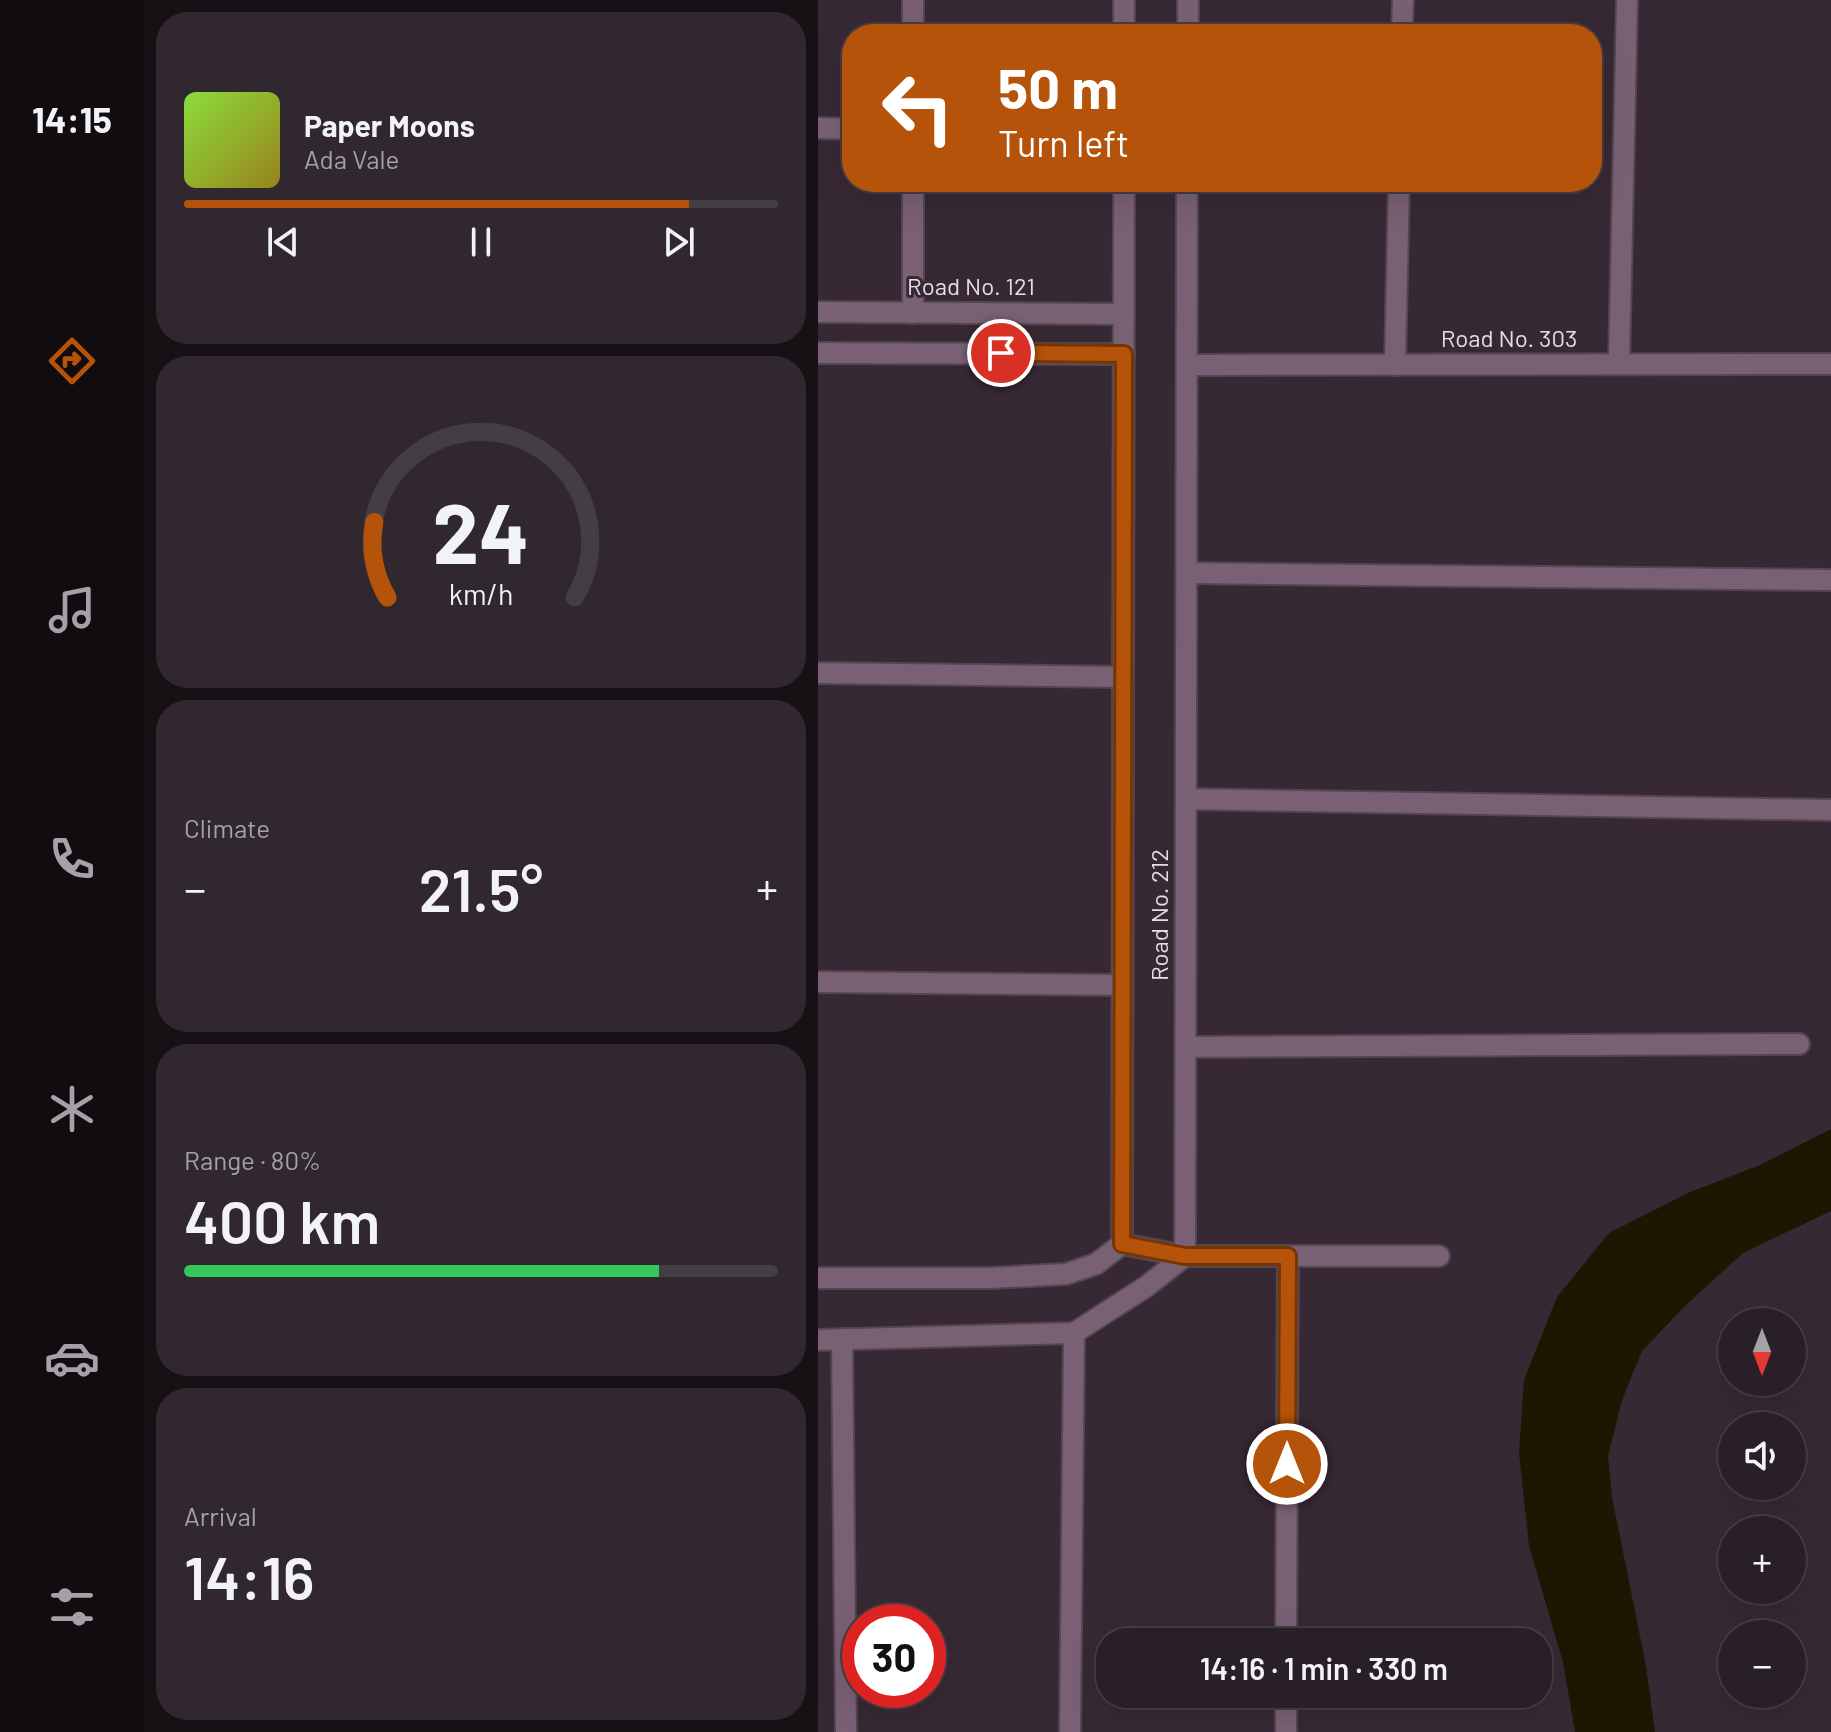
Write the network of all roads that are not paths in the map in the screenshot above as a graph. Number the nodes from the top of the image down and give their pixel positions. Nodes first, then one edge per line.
1 (913, 0) edge
2 (1124, 0) edge
3 (1188, 0) edge
4 (1403, 0) edge
5 (1627, 0) edge
6 (913, 24) edge
7 (1124, 24) edge
8 (1188, 24) edge
9 (1402, 24) edge
10 (818, 128) edge
11 (842, 129) edge
12 (913, 192) edge
13 (1124, 192) edge
14 (1187, 192) edge
15 (1399, 192) edge
16 (818, 312) edge
17 (913, 313) junction
18 (1124, 314) junction
19 (818, 353) edge
20 (1124, 354) junction
21 (1619, 364) junction
22 (1831, 364) edge
23 (1187, 365) junction
24 (1395, 365) junction
25 (1187, 573) junction
26 (1831, 580) edge
27 (818, 673) edge
28 (1123, 677) junction
29 (1186, 799) junction
30 (1831, 810) edge
31 (818, 982) edge
32 (1122, 985) junction
33 (1799, 1044) dead end
34 (1186, 1047) junction
35 (1122, 1244) junction
36 (1185, 1256) junction
37 (1288, 1256) junction
38 (1439, 1256) dead end
39 (818, 1278) edge
40 (1074, 1333) junction
41 (842, 1339) junction
42 (818, 1340) edge
43 (1286, 1628) edge
44 (1286, 1708) edge
45 (846, 1732) edge
46 (1070, 1732) edge
47 (1286, 1732) edge

1 - 6 street
2 - 7 street
3 - 8 street
4 - 9 street
5 - 21 street
10 - 11 street
12 - 17 street
13 - 18 street, Road No. 212
14 - 23 street, Road No. 212
15 - 24 street
16 - 17 street, Road No. 121
17 - 18 street, Road No. 121
18 - 20 street, Road No. 212
19 - 20 street
20 - 28 street, Road No. 212
21 - 22 street, Road No. 303
21 - 24 street, Road No. 303
23 - 24 street, Road No. 303
23 - 25 street, Road No. 212
25 - 26 street
25 - 29 street, Road No. 212
27 - 28 street
28 - 32 street, Road No. 212
29 - 30 street
29 - 34 street, Road No. 212
31 - 32 street
32 - 35 street, Road No. 212
33 - 34 street
34 - 36 street, Road No. 212
35 - 36 street
35 - 39 street
36 - 37 street
36 - 40 street
37 - 38 street
37 - 43 street
40 - 41 street
40 - 46 street
41 - 42 street
41 - 45 street
44 - 47 street

